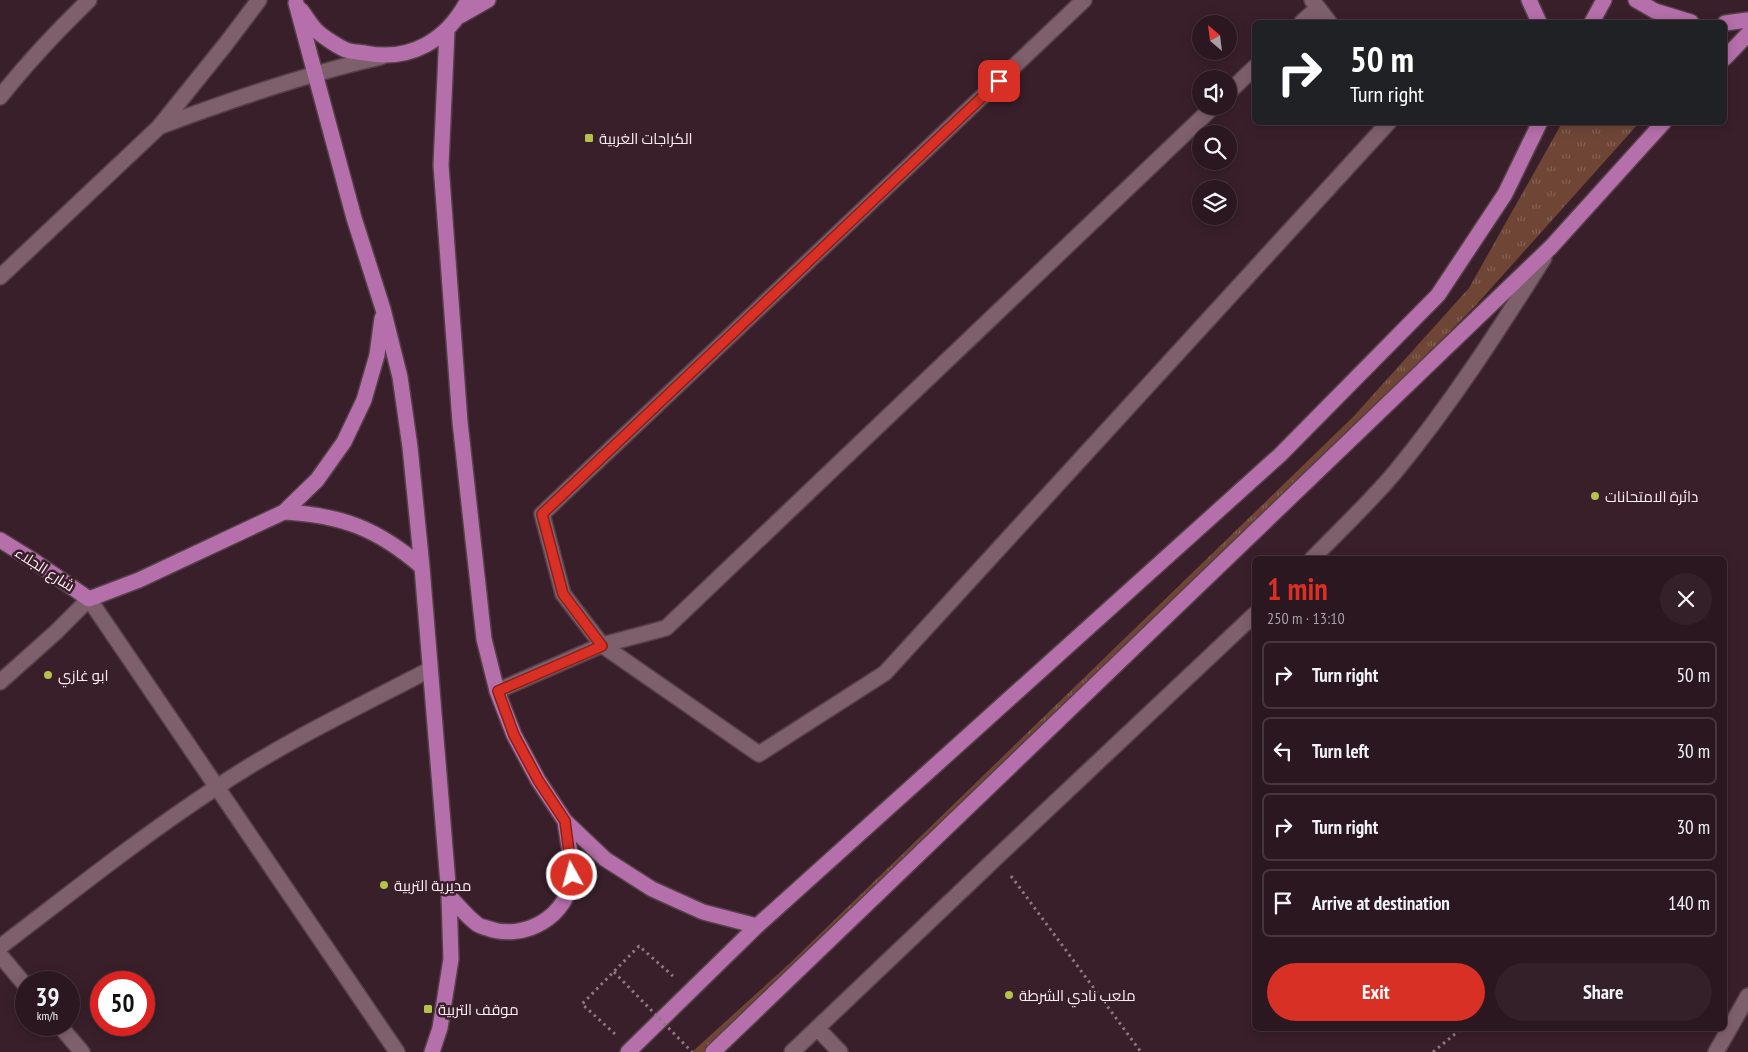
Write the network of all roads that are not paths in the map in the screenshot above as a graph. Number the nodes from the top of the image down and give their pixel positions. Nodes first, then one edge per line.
1 (89, 0) edge
2 (259, 0) edge
3 (468, 0) edge
4 (488, 0) edge
5 (1084, 0) edge
6 (1529, 0) edge
7 (1604, 0) edge
8 (1636, 0) edge
9 (295, 1) edge
10 (1315, 4) edge
11 (460, 16) junction
12 (1303, 20) edge
13 (1327, 20) edge
14 (1538, 20) edge
15 (1593, 20) edge
16 (1685, 20) edge
17 (1748, 20) edge
18 (1727, 23) edge
19 (447, 31) junction
20 (1748, 34) edge
21 (1727, 56) edge
22 (381, 57) junction
23 (1252, 70) edge
24 (314, 74) junction
25 (1237, 84) edge
26 (0, 97) edge
27 (1205, 115) edge
28 (1385, 125) edge
29 (1539, 125) edge
30 (1661, 125) edge
31 (160, 127) junction
32 (1551, 247) junction
33 (0, 276) edge
34 (383, 309) junction
35 (284, 512) junction
36 (0, 540) edge
37 (1315, 556) edge
38 (422, 567) junction
39 (89, 599) junction
40 (1252, 617) edge
41 (602, 646) junction
42 (429, 670) junction
43 (0, 682) edge
44 (498, 691) junction
45 (217, 786) junction
46 (565, 821) junction
47 (450, 896) junction
48 (757, 926) junction
49 (0, 947) edge
50 (0, 954) edge
51 (15, 972) edge
52 (1748, 996) edge
53 (817, 1028) junction
54 (68, 1036) edge
55 (630, 1050) edge
56 (82, 1052) edge
57 (397, 1052) edge
58 (432, 1052) edge
59 (713, 1052) edge
60 (792, 1052) edge
61 (840, 1052) edge
62 (1716, 1052) edge

1 - 26 street
2 - 31 street
3 - 11 main road
4 - 11 main road
5 - 41 street
6 - 14 main road
7 - 15 main road
8 - 16 main road
9 - 22 main road
9 - 24 main road
10 - 12 street
10 - 13 street
11 - 19 main road
17 - 18 main road
19 - 22 main road
19 - 44 main road
20 - 21 main road
22 - 24 street
23 - 25 street
24 - 31 street
24 - 34 main road
27 - 41 street
28 - 41 street
29 - 48 main road
30 - 32 main road
31 - 33 street
32 - 37 street
32 - 59 main road
34 - 35 main road
34 - 38 main road
35 - 38 main road
35 - 39 main road
36 - 39 main road, شارع الجلاء
38 - 42 main road
39 - 43 street
39 - 45 street
40 - 53 street
41 - 44 street
42 - 45 street
42 - 47 main road
44 - 46 main road
45 - 49 street
45 - 57 street
46 - 47 main road
46 - 48 main road
47 - 58 main road
48 - 55 main road
50 - 51 street
52 - 62 street
53 - 60 street
53 - 61 street
54 - 56 street

